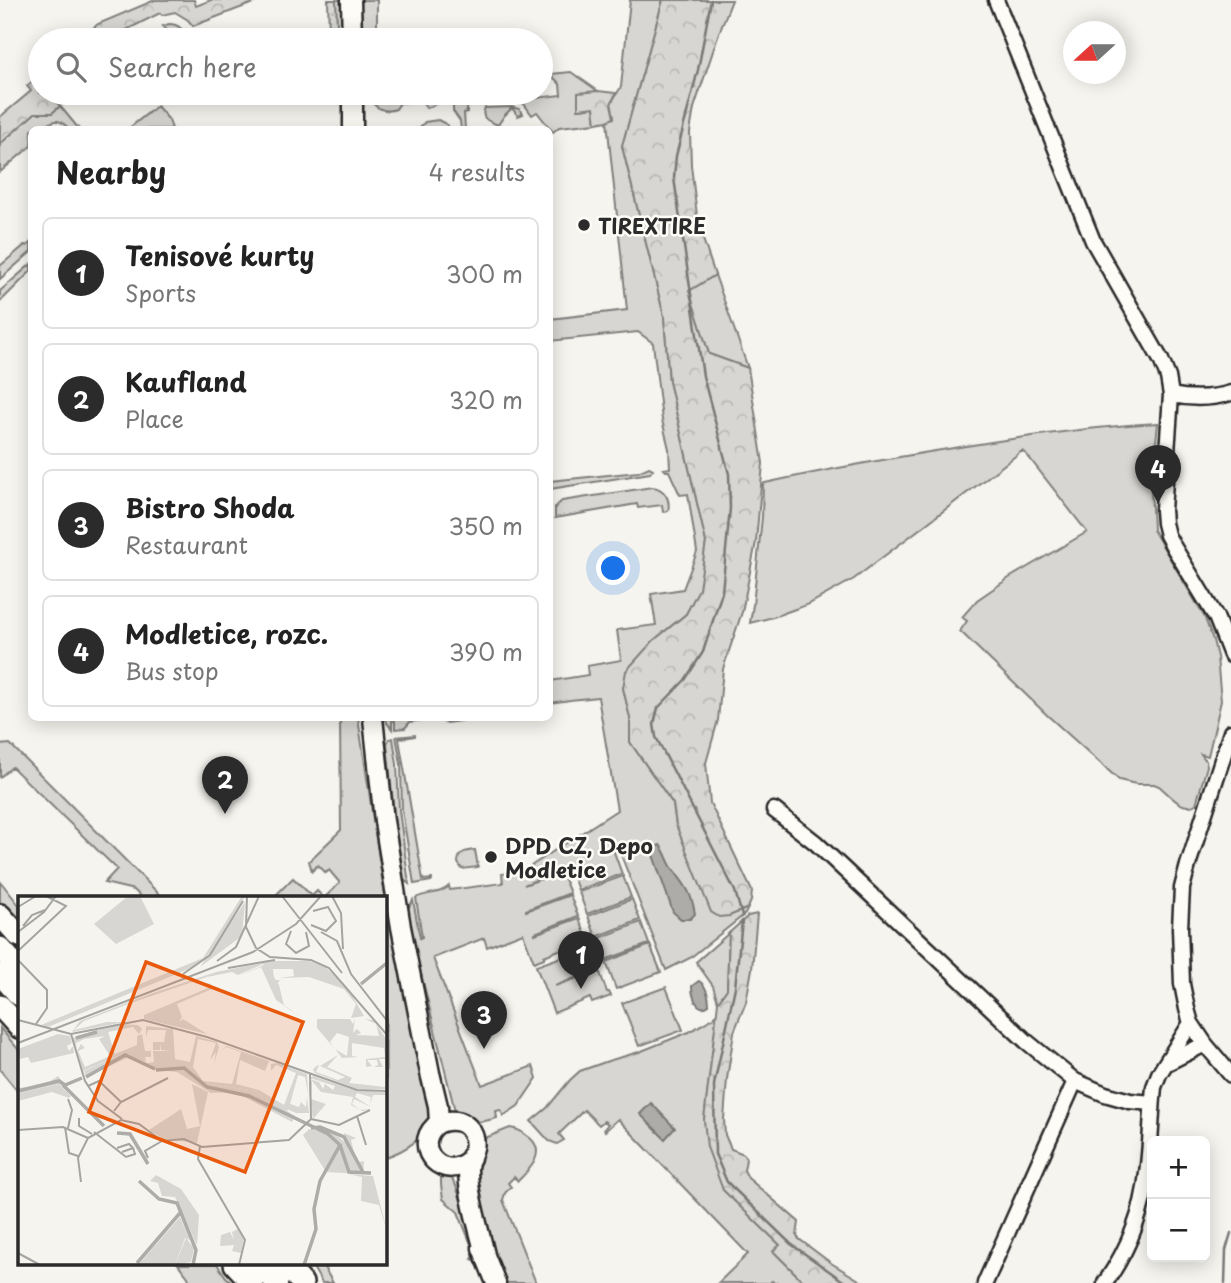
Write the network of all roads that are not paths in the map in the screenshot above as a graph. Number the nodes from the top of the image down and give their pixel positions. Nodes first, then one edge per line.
1 (351, 0) edge
2 (996, 0) edge
3 (352, 28) edge
4 (353, 105) edge
5 (353, 126) edge
6 (1231, 393) edge
7 (1171, 395) junction
8 (1231, 655) edge
9 (373, 721) edge
10 (1231, 732) edge
11 (774, 810) dead end
12 (0, 915) edge
13 (18, 935) edge
14 (0, 948) edge
15 (18, 968) edge
16 (0, 974) edge
17 (18, 994) edge
18 (1192, 1023) junction
19 (1205, 1044) junction
20 (1167, 1063) junction
21 (1231, 1075) edge
22 (1075, 1081) junction
23 (1152, 1104) junction
24 (447, 1122) junction
25 (471, 1158) junction
26 (449, 1168) junction
27 (486, 1259) junction
28 (237, 1266) edge
29 (261, 1266) edge
30 (287, 1266) edge
31 (253, 1283) edge
32 (277, 1283) edge
33 (302, 1283) edge
34 (496, 1283) edge
35 (985, 1283) edge
36 (1105, 1283) edge

1 - 3 main road
2 - 7 street
4 - 5 main road
6 - 7 street
7 - 8 street
9 - 24 main road
10 - 18 street
11 - 22 street
12 - 13 highway
14 - 15 highway
16 - 17 highway
18 - 19 street
18 - 20 street
19 - 20 street
19 - 21 street
20 - 23 street
22 - 23 street
22 - 35 street
23 - 36 street
24 - 25 main road
24 - 26 main road
25 - 26 main road
25 - 27 main road
26 - 27 main road
27 - 34 main road
28 - 31 highway
29 - 32 highway
30 - 33 highway

